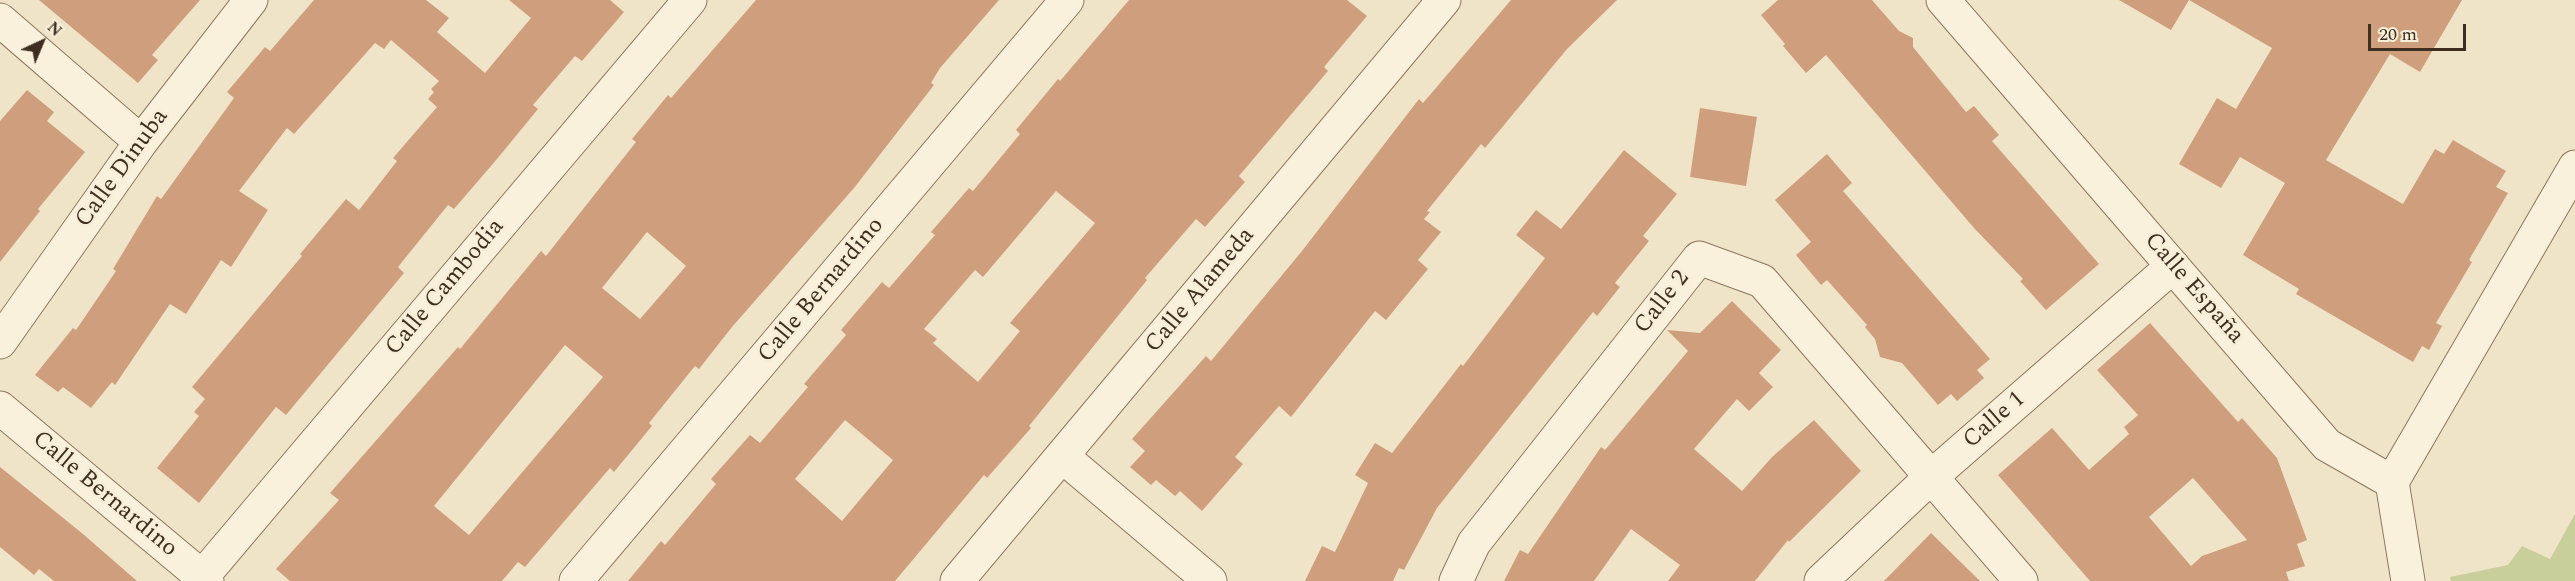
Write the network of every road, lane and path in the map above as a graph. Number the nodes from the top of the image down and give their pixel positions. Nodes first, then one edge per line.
1 (251, 0) edge
2 (690, 0) edge
3 (1067, 0) edge
4 (1444, 0) edge
5 (1943, 0) edge
6 (0, 20) edge
7 (141, 142) junction
8 (2575, 167) edge
9 (2173, 266) junction
10 (0, 342) edge
11 (0, 408) edge
12 (1062, 456) junction
13 (1931, 477) junction
14 (2392, 482) junction
15 (205, 579) edge
16 (576, 581) edge
17 (957, 581) edge
18 (1210, 581) edge
19 (1456, 581) edge
20 (1821, 581) edge
21 (2021, 581) edge
22 (2408, 581) edge

1 - 7 street, Calle Dinuba
2 - 15 street, Calle Cambodia
3 - 16 street, Calle Bernardino
4 - 12 street, Calle Alameda
5 - 9 street, Calle España
6 - 7 street
7 - 10 street, Calle Dinuba
8 - 14 street
9 - 13 street, Calle 1
9 - 14 street, Calle España
11 - 15 street, Calle Bernardino
12 - 17 street, Calle Alameda
12 - 18 street
13 - 19 street, Calle 2
13 - 20 street, Calle 1
13 - 21 street
14 - 22 street

